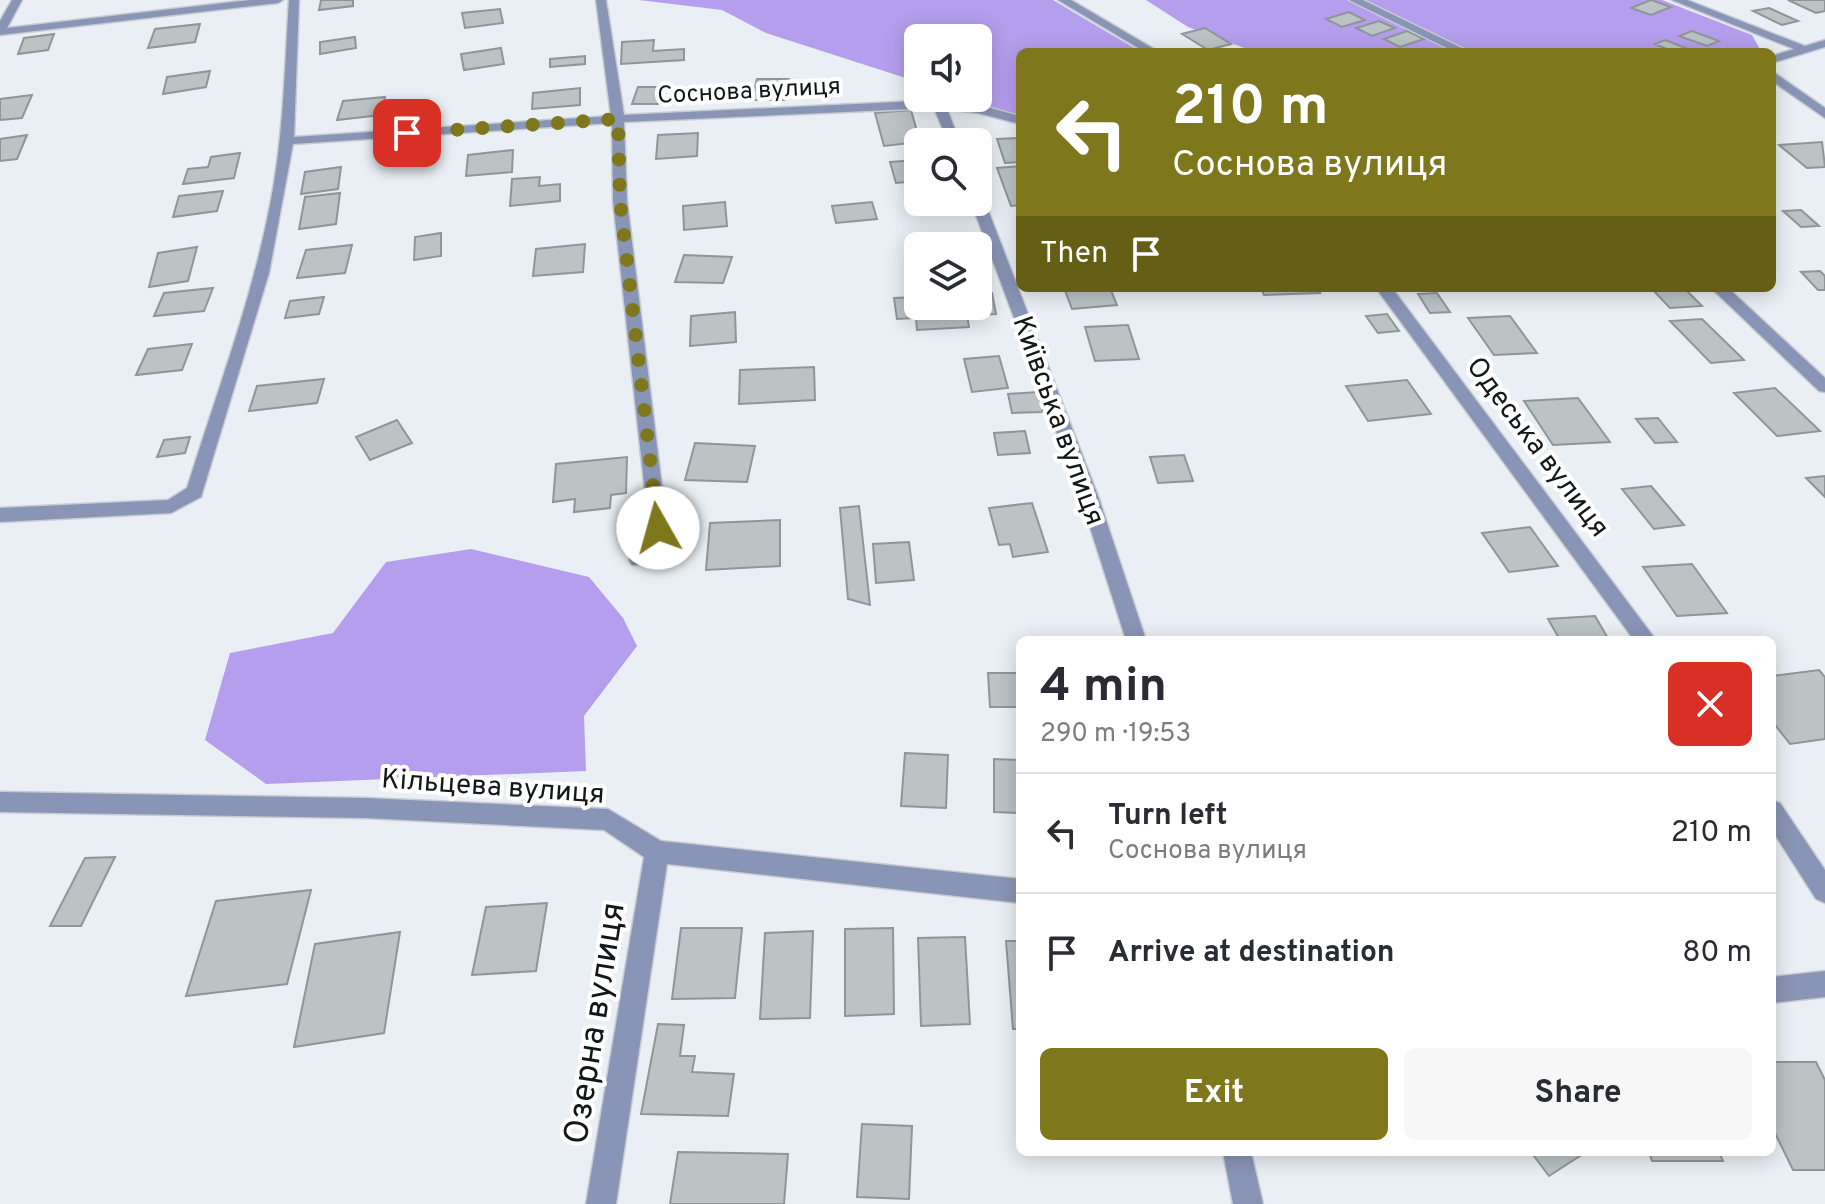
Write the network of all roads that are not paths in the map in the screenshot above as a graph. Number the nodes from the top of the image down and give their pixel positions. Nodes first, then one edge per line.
1 (17, 0) edge
2 (278, 0) edge
3 (294, 0) edge
4 (601, 0) edge
5 (1063, 0) edge
6 (1354, 0) edge
7 (1677, 0) edge
8 (0, 32) edge
9 (1825, 43) edge
10 (1146, 48) edge
11 (1456, 48) edge
12 (1804, 49) junction
13 (1776, 59) edge
14 (1776, 78) edge
15 (904, 106) edge
16 (990, 112) edge
17 (1825, 114) edge
18 (618, 119) junction
19 (1016, 119) edge
20 (287, 141) junction
21 (983, 216) edge
22 (1387, 292) edge
23 (1723, 292) edge
24 (1825, 387) edge
25 (0, 515) edge
26 (639, 560) dead end
27 (1135, 636) edge
28 (1643, 636) edge
29 (0, 802) edge
30 (1776, 816) edge
31 (657, 852) junction
32 (1016, 891) edge
33 (1825, 891) edge
34 (1825, 984) edge
35 (1776, 990) edge
36 (1238, 1156) edge
37 (601, 1204) edge
38 (1248, 1204) edge

1 - 8 street
2 - 8 street
3 - 20 street
4 - 18 street
5 - 10 street
6 - 11 street
7 - 12 street
9 - 12 street
12 - 13 street
14 - 17 street
15 - 18 street, Соснова вулиця
16 - 19 street, Соснова вулиця
18 - 20 street, Соснова вулиця
18 - 26 street
20 - 25 street
21 - 27 street, Київська вулиця
22 - 28 street, Одеська вулиця
23 - 24 street
29 - 31 street, Кільцева вулиця
30 - 33 street
31 - 32 street, Кільцева вулиця
31 - 37 street, Озерна вулиця
34 - 35 street
36 - 38 street

